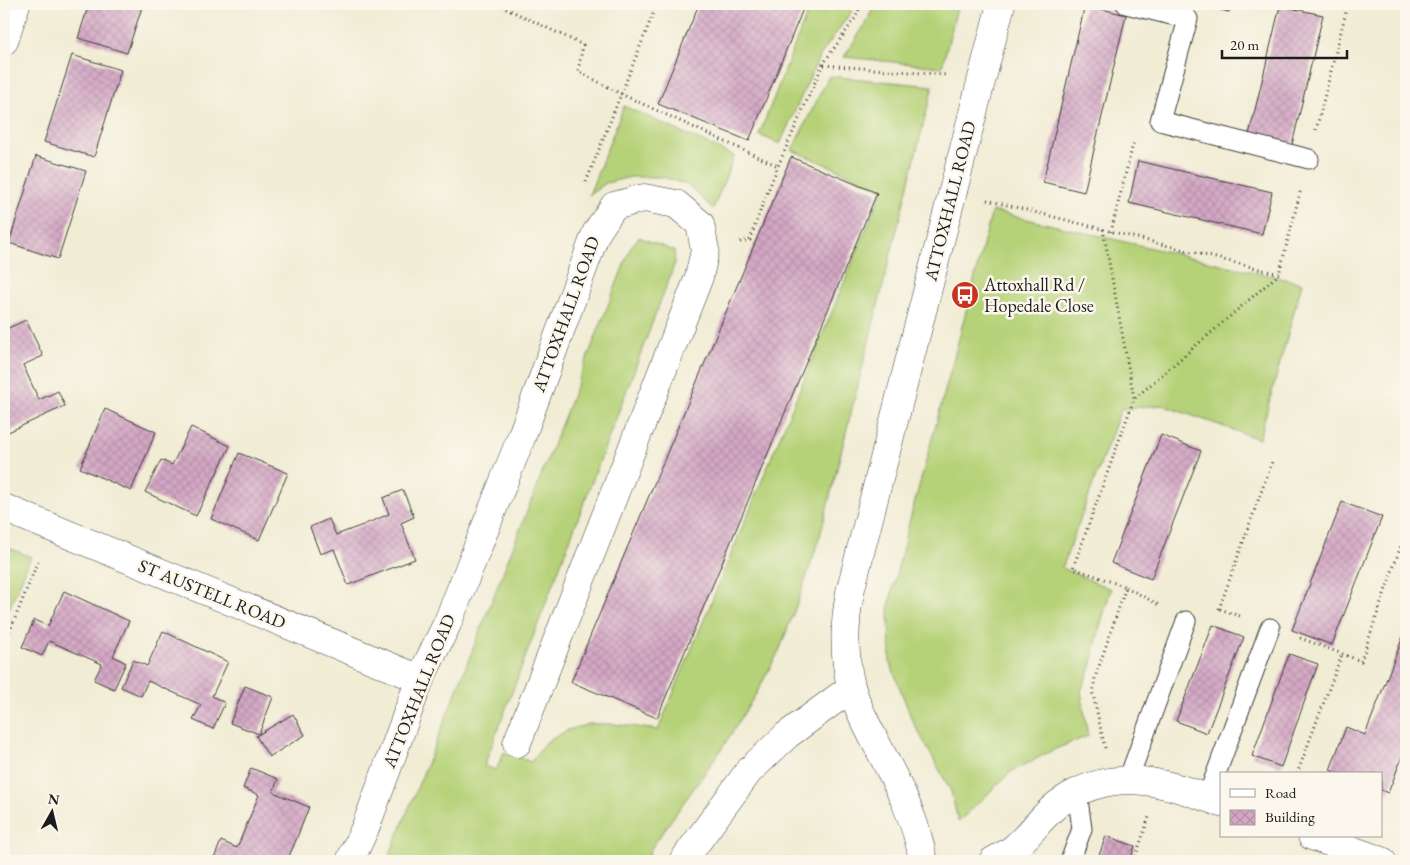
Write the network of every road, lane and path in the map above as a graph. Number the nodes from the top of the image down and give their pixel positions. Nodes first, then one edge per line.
1 (16, 4) edge
2 (497, 4) edge
3 (657, 4) edge
4 (861, 4) edge
5 (1001, 4) edge
6 (1126, 4) edge
7 (1348, 4) edge
8 (4, 41) edge
9 (823, 64) junction
10 (980, 84) junction
11 (622, 94) junction
12 (1160, 121) junction
13 (1309, 159) junction
14 (778, 166) junction
15 (585, 185) dead end
16 (952, 192) junction
17 (1103, 229) junction
18 (1111, 232) junction
19 (705, 250) junction
20 (1279, 274) junction
21 (1134, 399) junction
22 (1273, 459) dead end
23 (4, 508) edge
24 (52, 528) junction
25 (1406, 531) edge
26 (1126, 587) junction
27 (1220, 609) junction
28 (1186, 621) junction
29 (1270, 628) junction
30 (4, 646) edge
31 (1342, 654) junction
32 (420, 680) junction
33 (851, 688) junction
34 (517, 743) dead end
35 (1223, 772) edge
36 (1297, 772) edge
37 (1119, 781) junction
38 (1220, 782) edge
39 (1078, 792) junction
40 (1214, 800) edge
41 (1318, 838) edge
42 (350, 861) edge
43 (684, 861) edge
44 (923, 861) edge
45 (993, 861) edge
46 (1070, 861) edge
47 (1382, 861) edge

1 - 8 street
2 - 11 path
3 - 11 path
4 - 9 path
5 - 10 street, ATTOXHALL ROAD
6 - 12 lane
7 - 13 path
9 - 10 path
9 - 14 path
10 - 16 street, ATTOXHALL ROAD
11 - 14 path
11 - 15 path
12 - 13 lane
12 - 18 path
13 - 20 path
14 - 19 path
16 - 17 path
16 - 33 street, ATTOXHALL ROAD
17 - 18 path
17 - 21 path
18 - 20 path
19 - 32 street, ATTOXHALL ROAD
19 - 34 street, ATTOXHALL ROAD
20 - 21 path
21 - 26 path
22 - 27 path
23 - 24 street, ST AUSTELL ROAD
24 - 30 path
24 - 32 street, ST AUSTELL ROAD
25 - 31 path
26 - 28 path
26 - 37 path
27 - 28 path
27 - 29 path
28 - 37 lane
29 - 31 path
29 - 35 lane
31 - 36 path
32 - 42 street, ATTOXHALL ROAD
33 - 43 street
33 - 44 street, ATTOXHALL ROAD
37 - 39 street
37 - 40 street
38 - 40 lane
39 - 45 street
39 - 46 lane
41 - 47 street

